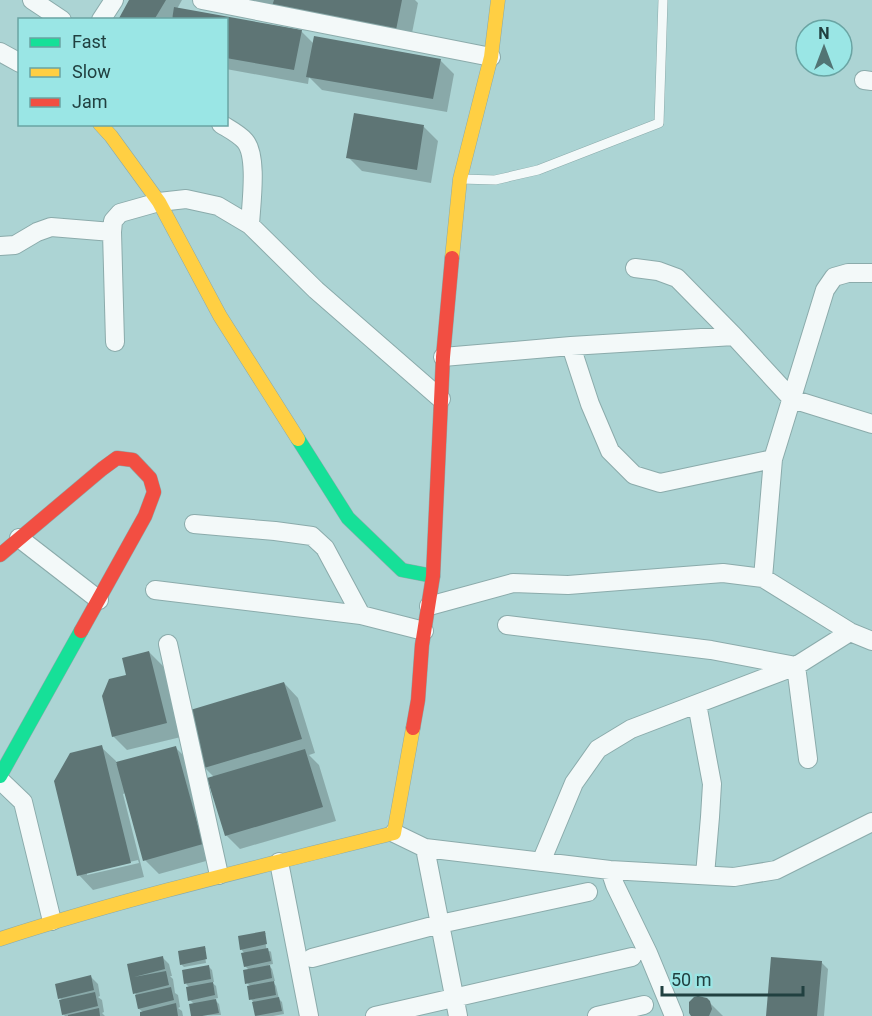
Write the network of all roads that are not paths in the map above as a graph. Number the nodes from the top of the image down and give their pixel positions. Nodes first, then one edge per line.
1 (32, 0) edge
2 (114, 0) edge
3 (202, 0) edge
4 (498, 0) edge
5 (663, 0) edge
6 (59, 18) edge
7 (102, 18) edge
8 (0, 52) edge
9 (491, 57) junction
10 (18, 62) edge
11 (102, 126) edge
12 (224, 126) edge
13 (460, 179) junction
14 (159, 202) junction
15 (250, 225) junction
16 (112, 232) junction
17 (0, 246) edge
18 (635, 268) dead end
19 (872, 273) edge
20 (734, 336) junction
21 (115, 342) dead end
22 (571, 346) junction
23 (443, 357) junction
24 (441, 399) junction
25 (792, 399) junction
26 (872, 424) edge
27 (773, 459) junction
28 (195, 524) dead end
29 (19, 538) junction
30 (0, 555) edge
31 (433, 576) junction
32 (763, 578) junction
33 (155, 590) dead end
34 (99, 600) junction
35 (429, 606) junction
36 (361, 615) junction
37 (507, 625) dead end
38 (424, 631) junction
39 (850, 632) junction
40 (872, 641) edge
41 (168, 644) dead end
42 (796, 666) junction
43 (697, 704) junction
44 (808, 759) dead end
45 (0, 778) edge
46 (872, 822) edge
47 (394, 833) junction
48 (425, 848) junction
49 (279, 861) junction
50 (541, 862) junction
51 (610, 870) junction
52 (219, 875) junction
53 (705, 875) junction
54 (588, 892) dead end
55 (52, 921) junction
56 (440, 924) junction
57 (0, 939) edge
58 (632, 957) dead end
59 (312, 958) dead end
60 (454, 998) junction
61 (644, 1005) dead end
62 (309, 1016) edge
63 (375, 1016) edge
64 (458, 1016) edge
65 (597, 1016) edge
66 (674, 1016) edge

1 - 6 street
2 - 7 street
3 - 9 street
4 - 9 street
5 - 13 lane
8 - 10 street
9 - 13 street
11 - 14 street
12 - 15 street
13 - 23 street
14 - 15 street
14 - 16 street
14 - 31 street
15 - 24 street
16 - 17 street
16 - 21 street
18 - 20 street
19 - 25 street
20 - 22 street
20 - 25 street
22 - 23 street
22 - 27 street
23 - 24 street
24 - 31 street
25 - 26 street
25 - 27 street
27 - 32 street
28 - 36 street
29 - 30 street
29 - 34 street
29 - 34 street
31 - 35 street
32 - 35 street
32 - 39 street
33 - 36 street
34 - 45 street
35 - 38 street
36 - 38 street
37 - 42 street
38 - 47 street
39 - 40 street
39 - 42 street
41 - 52 street
42 - 43 street
42 - 44 street
43 - 50 street
43 - 53 street
45 - 55 street
46 - 53 street
47 - 48 street
47 - 49 street
48 - 50 street
48 - 56 street
49 - 52 street
49 - 62 street
50 - 51 street
51 - 53 street
51 - 66 street
52 - 55 street
54 - 56 street
55 - 57 street
56 - 59 street
56 - 60 street
58 - 60 street
60 - 63 street
60 - 64 street
61 - 65 street

